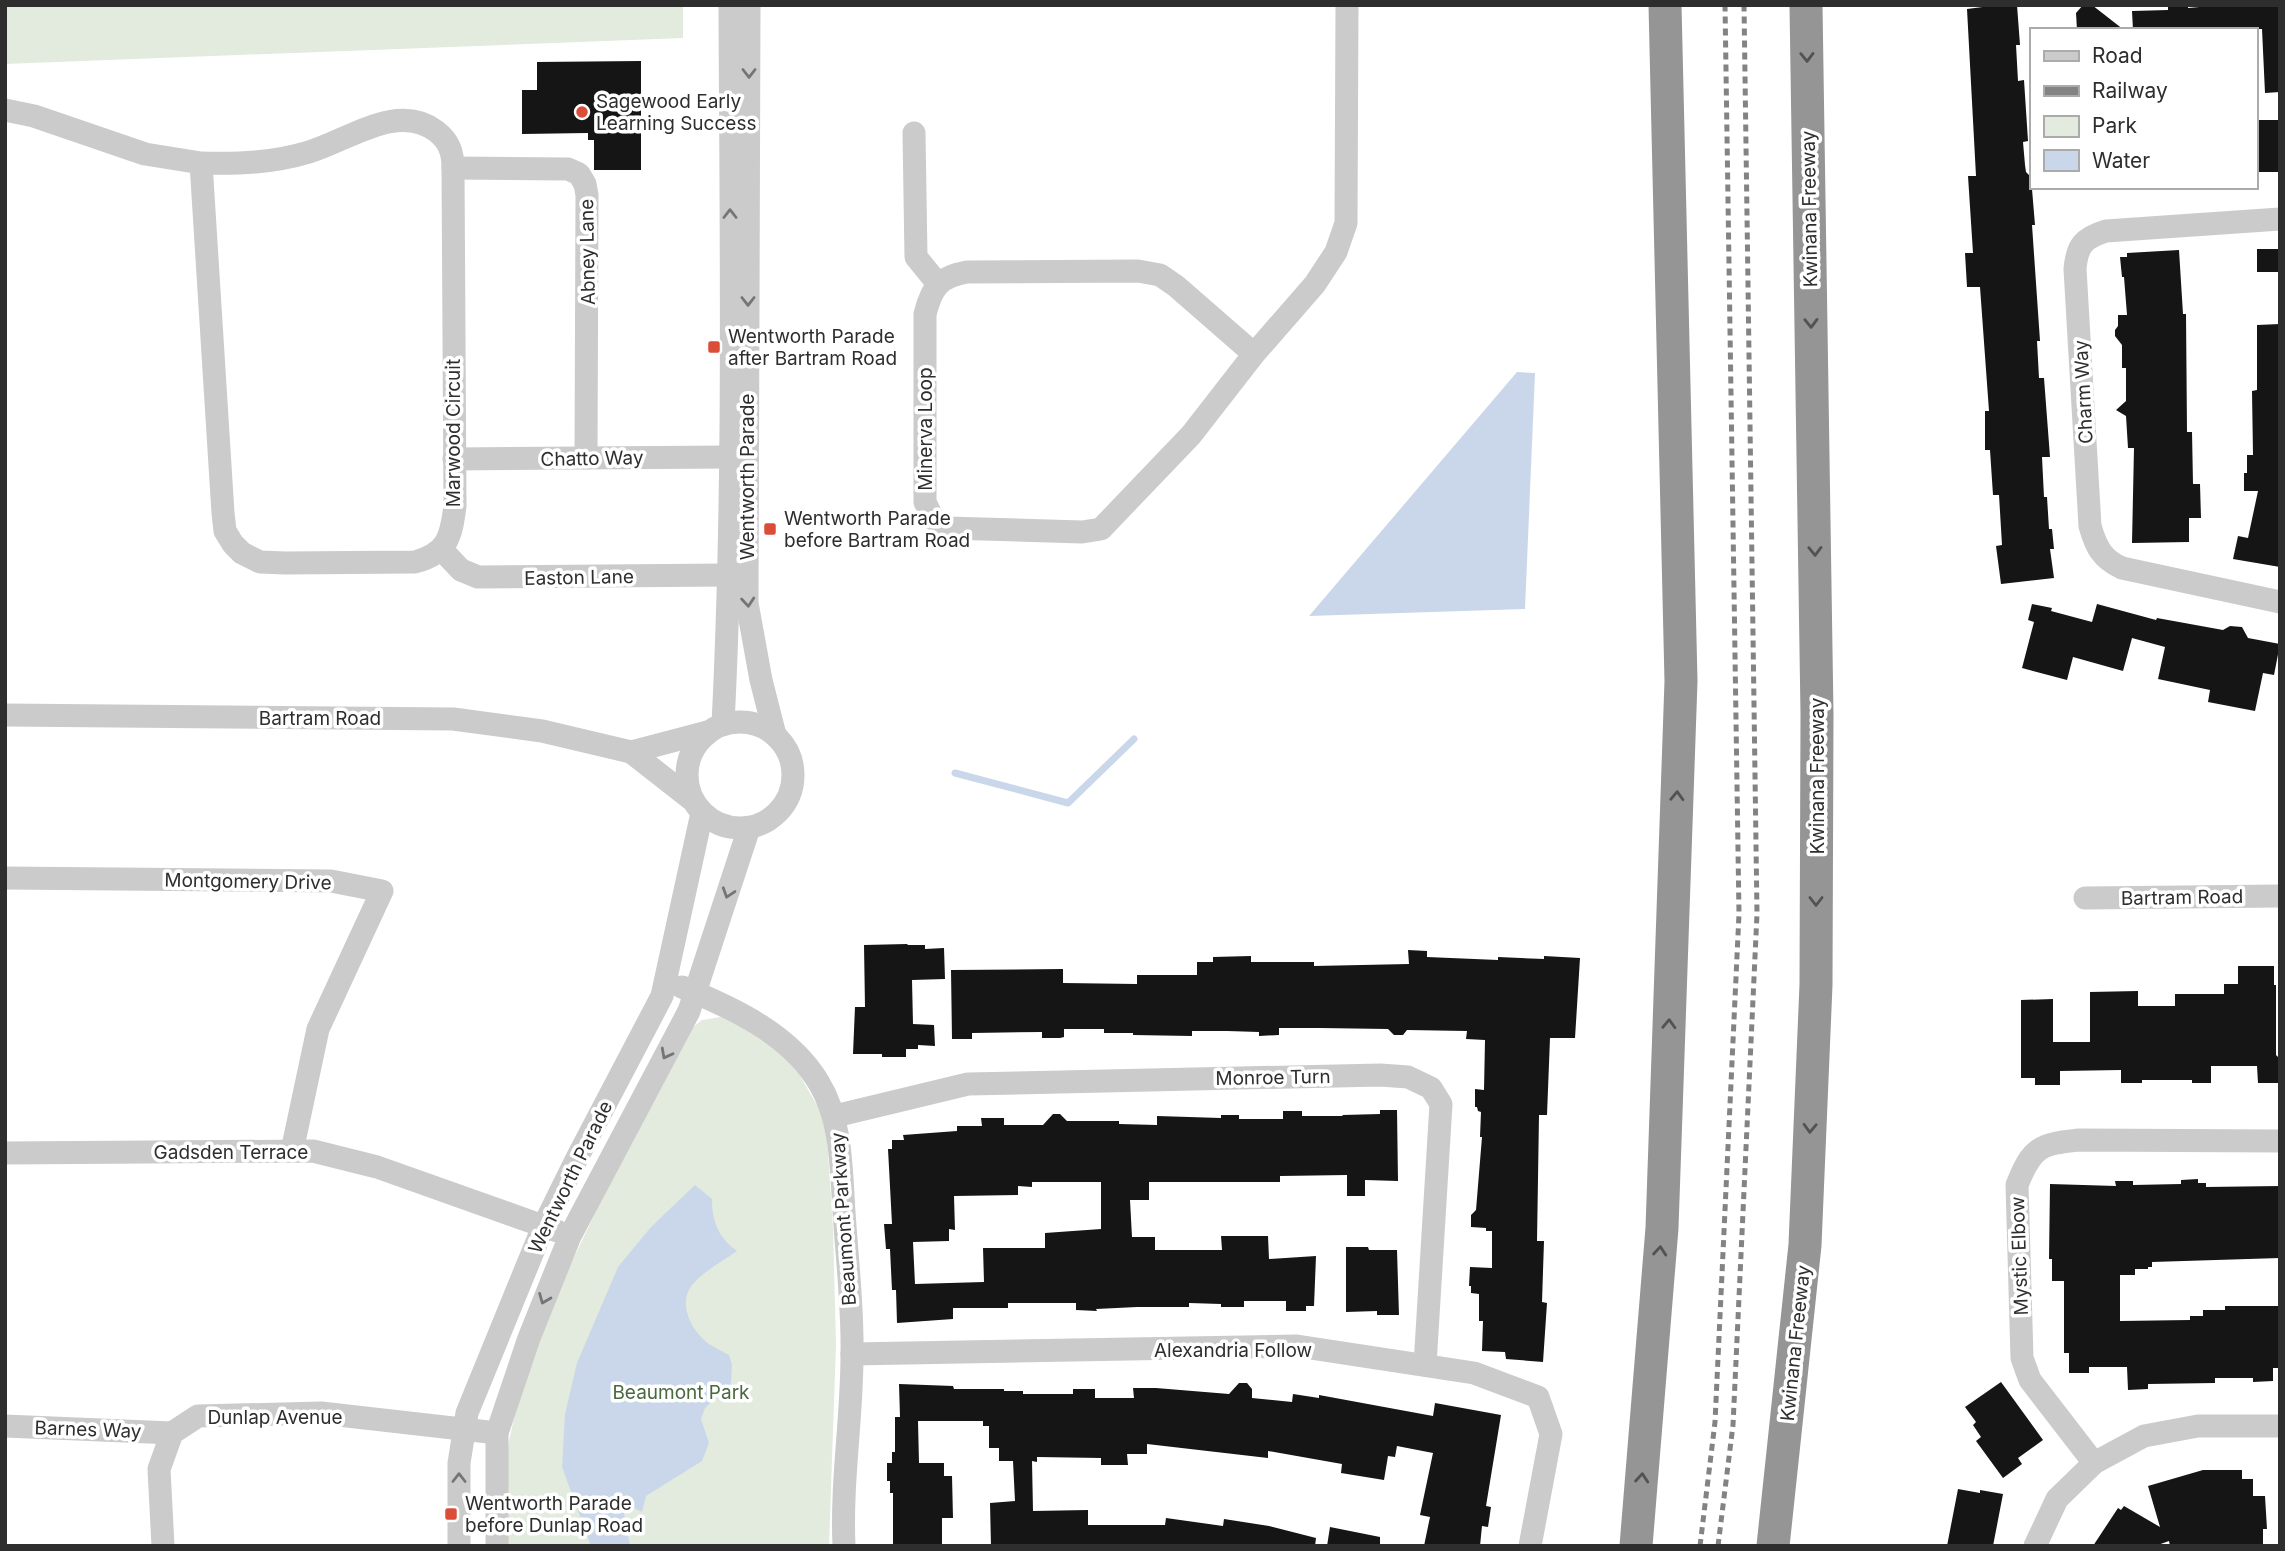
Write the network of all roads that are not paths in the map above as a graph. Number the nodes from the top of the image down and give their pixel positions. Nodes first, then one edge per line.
1 (730, 5) edge
2 (749, 5) edge
3 (1347, 5) edge
4 (1665, 5) edge
5 (1806, 5) edge
6 (5, 110) edge
7 (914, 133) dead end
8 (201, 163) junction
9 (453, 168) junction
10 (2280, 219) edge
11 (938, 285) junction
12 (1254, 354) junction
13 (729, 457) junction
14 (586, 458) junction
15 (454, 459) junction
16 (441, 549) junction
17 (728, 575) junction
18 (2280, 602) edge
19 (5, 715) edge
20 (715, 728) junction
21 (775, 735) junction
22 (631, 752) junction
23 (696, 806) junction
24 (749, 828) junction
25 (5, 878) edge
26 (2280, 896) edge
27 (2085, 898) dead end
28 (666, 981) junction
29 (695, 993) junction
30 (835, 1116) junction
31 (2280, 1141) edge
32 (292, 1151) junction
33 (5, 1153) edge
34 (543, 1227) junction
35 (570, 1236) junction
36 (852, 1354) junction
37 (1425, 1366) junction
38 (5, 1426) edge
39 (2280, 1426) edge
40 (465, 1428) junction
41 (172, 1433) junction
42 (497, 1433) junction
43 (2094, 1463) junction
44 (163, 1546) edge
45 (459, 1546) edge
46 (497, 1546) edge
47 (844, 1546) edge
48 (1530, 1546) edge
49 (1636, 1546) edge
50 (1773, 1546) edge
51 (2035, 1546) edge

13 -> 1 street, Wentworth Parade
2 -> 21 street, Wentworth Parade
3 - 12 street, Minerva Loop
49 -> 4 highway
5 -> 50 highway, Kwinana Freeway
6 - 8 street, Marwood Circuit
7 - 11 street
8 - 9 street, Marwood Circuit
8 - 16 street
9 - 14 street, Abney Lane
9 - 15 street, Marwood Circuit
10 - 18 street, Charm Way
11 - 12 street
11 - 12 street, Minerva Loop
13 - 14 street, Chatto Way
13 - 17 street, Wentworth Parade
14 - 15 street, Chatto Way
15 - 16 street, Marwood Circuit
16 - 17 street, Easton Lane
17 - 20 street, Wentworth Parade
19 - 22 street, Bartram Road
20 - 21 street
20 - 22 street, Bartram Road
20 - 23 street, Wentworth Parade
21 - 24 street, Wentworth Parade
22 - 23 street, Bartram Road
23 - 24 street
23 - 28 street, Wentworth Parade
24 -> 29 street, Wentworth Parade
25 - 32 street, Montgomery Drive
26 - 27 street, Bartram Road
28 - 29 street, Beaumont Parkway
28 - 34 street, Wentworth Parade
29 - 30 street, Beaumont Parkway
29 -> 35 street, Wentworth Parade
30 - 36 street, Beaumont Parkway
30 - 37 street, Monroe Turn
31 - 43 street, Mystic Elbow
32 - 33 street, Gadsden Terrace
32 - 34 street, Gadsden Terrace
34 - 35 street, Gadsden Terrace
34 - 40 street, Wentworth Parade
35 -> 42 street, Wentworth Parade
36 - 37 street, Alexandria Follow
36 - 47 street, Beaumont Parkway
37 - 48 street, Alexandria Follow
38 - 41 street, Barnes Way
39 - 43 street
40 - 41 street, Dunlap Avenue
40 - 42 street, Dunlap Avenue
45 -> 40 street, Wentworth Parade
41 - 44 street
42 - 46 street, Wentworth Parade
43 - 51 street

